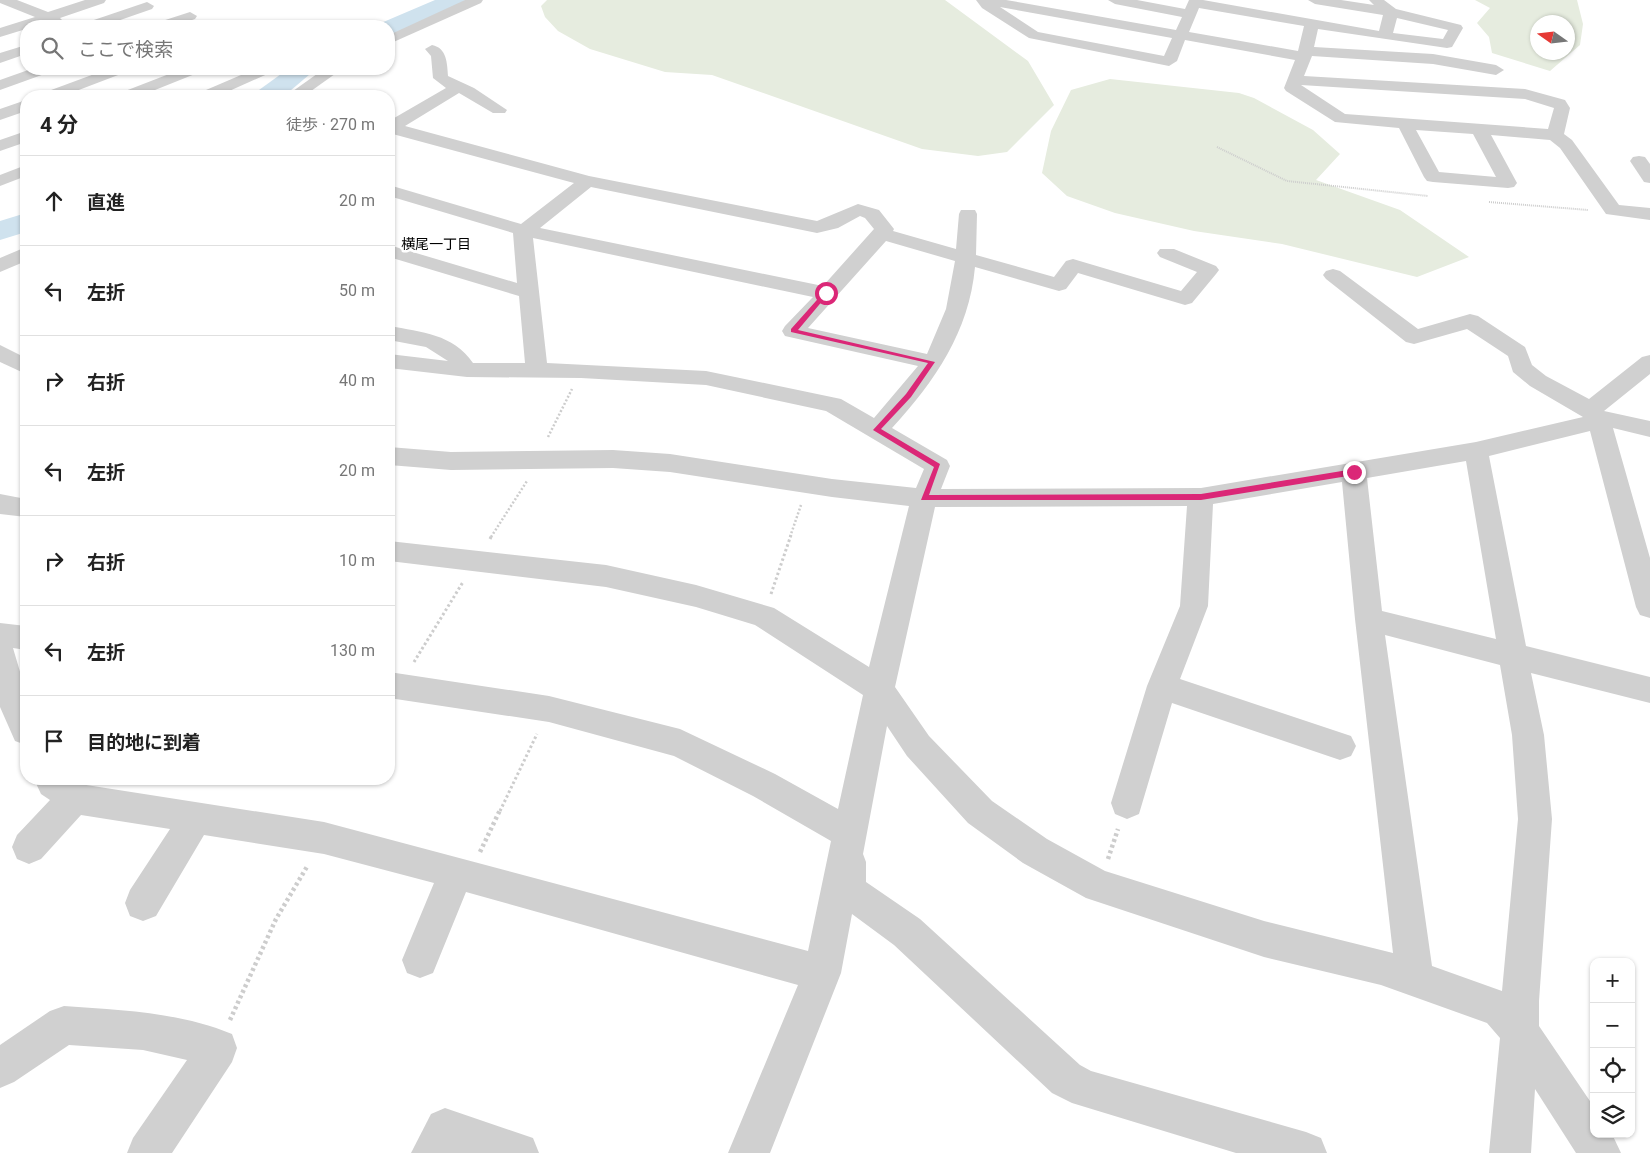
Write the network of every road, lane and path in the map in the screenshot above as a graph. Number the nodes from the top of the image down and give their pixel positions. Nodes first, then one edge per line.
1 (32, 0) edge
2 (98, 0) edge
3 (476, 0) edge
4 (980, 0) edge
5 (984, 0) edge
6 (1114, 0) edge
7 (1315, 0) edge
8 (1376, 0) edge
9 (10, 3) edge
10 (147, 6) dead end
11 (1194, 6) edge
12 (1427, 6) dead end
13 (0, 10) edge
14 (1391, 12) junction
15 (190, 16) dead end
16 (48, 17) junction
17 (39, 20) edge
18 (55, 20) edge
19 (107, 20) edge
20 (178, 20) edge
21 (1312, 23) junction
22 (1443, 25) junction
23 (20, 26) edge
24 (0, 33) edge
25 (1182, 35) junction
26 (1385, 36) junction
27 (395, 37) edge
28 (432, 49) dead end
29 (20, 51) edge
30 (1305, 54) junction
31 (0, 58) edge
32 (1496, 70) dead end
33 (28, 75) edge
34 (105, 75) edge
35 (180, 75) edge
36 (253, 75) edge
37 (325, 75) edge
38 (1294, 80) junction
39 (0, 85) edge
40 (457, 88) junction
41 (66, 90) edge
42 (141, 90) edge
43 (219, 90) edge
44 (303, 90) edge
45 (0, 100) edge
46 (20, 103) edge
47 (20, 107) edge
48 (499, 110) dead end
49 (0, 115) edge
50 (1405, 124) junction
51 (395, 125) edge
52 (395, 129) edge
53 (1479, 129) junction
54 (1556, 135) junction
55 (20, 138) edge
56 (0, 146) edge
57 (1217, 147) dead end
58 (1639, 161) dead end
59 (20, 172) edge
60 (1650, 178) edge
61 (0, 180) edge
62 (587, 181) junction
63 (395, 192) edge
64 (1436, 197) dead end
65 (1485, 201) dead end
66 (1613, 210) junction
67 (968, 214) dead end
68 (1650, 214) edge
69 (522, 230) junction
70 (882, 234) junction
71 (395, 253) edge
72 (1167, 253) dead end
73 (20, 256) edge
74 (966, 258) junction
75 (0, 266) edge
76 (1333, 274) dead end
77 (529, 293) junction
78 (826, 293) junction
79 (395, 334) edge
80 (0, 352) edge
81 (395, 362) edge
82 (932, 362) junction
83 (1650, 362) edge
84 (20, 364) edge
85 (467, 370) junction
86 (537, 370) junction
87 (1650, 412) edge
88 (1602, 417) junction
89 (1650, 429) edge
90 (877, 430) junction
91 (1476, 451) junction
92 (395, 456) edge
93 (1354, 472) junction
94 (808, 484) junction
95 (1201, 497) junction
96 (924, 498) junction
97 (0, 504) edge
98 (20, 507) edge
99 (395, 552) edge
100 (475, 562) junction
101 (1650, 607) edge
102 (764, 616) junction
103 (1369, 619) junction
104 (0, 635) edge
105 (20, 637) edge
106 (0, 652) edge
107 (1513, 656) junction
108 (395, 684) edge
109 (395, 686) edge
110 (1162, 686) junction
111 (878, 689) junction
112 (1650, 690) edge
113 (549, 709) junction
114 (20, 718) edge
115 (1340, 746) dead end
116 (62, 788) edge
117 (1127, 803) joint
118 (197, 816) junction
119 (848, 833) junction
120 (324, 838) junction
121 (29, 847) dead end
122 (462, 875) junction
123 (1098, 886) junction
124 (143, 903) dead end
125 (420, 960) dead end
126 (822, 973) junction
127 (1415, 980) junction
128 (1520, 1031) junction
129 (218, 1048) junction
130 (0, 1068) edge
131 (148, 1153) edge
132 (432, 1153) edge
133 (518, 1153) edge
134 (749, 1153) edge
135 (1306, 1153) edge
136 (1510, 1153) edge
137 (1600, 1153) edge

1 - 9 street
2 - 16 street
3 - 27 street
4 - 25 street
5 - 25 street
6 - 11 street
7 - 14 street
8 - 14 street
9 - 13 street
9 - 16 street
10 - 19 street
11 - 21 street
11 - 25 street
12 - 22 street
14 - 22 street
14 - 26 street
15 - 20 street
16 - 17 street
16 - 18 street
21 - 26 street
21 - 30 street
22 - 26 street
23 - 24 street
25 - 30 street
28 - 40 street
29 - 31 street
30 - 32 street
30 - 38 street
33 - 39 street
34 - 41 street
35 - 42 street
36 - 43 street
37 - 44 street
38 - 50 street
38 - 54 street
40 - 48 street
40 - 51 street
45 - 46 street
47 - 49 street
50 - 53 street
50 - 53 street
52 - 62 street
53 - 54 street
54 - 66 street
55 - 56 street
57 - 64 path
58 - 60 street
59 - 61 street
62 - 69 street
62 - 70 street
63 - 69 street
65 - 66 path
66 - 68 street
67 - 74 street
69 - 77 street
69 - 78 street
70 - 74 street
70 - 78 street
71 - 77 street
72 - 74 street
73 - 75 street
74 - 82 street
76 - 88 street
77 - 86 street
78 - 82 street
79 - 85 street
80 - 84 street
81 - 85 street
82 - 90 street
83 - 88 street
85 - 86 street
86 - 90 street
87 - 88 street
88 - 89 street
88 - 91 street
88 - 101 street
90 - 96 street
91 - 93 street
91 - 107 street
92 - 94 street
93 - 95 street
93 - 103 street
94 - 96 street
94 - 102 path
95 - 96 street
95 - 110 street
96 - 111 street
97 - 98 street
99 - 100 street
100 - 102 street
100 - 108 path
102 - 111 street
103 - 107 street
103 - 127 street
104 - 105 street
106 - 114 street
107 - 112 street
107 - 128 street
109 - 113 street
110 - 115 street
110 - 117 street
111 - 119 street
111 - 123 street
113 - 119 street
113 - 122 path
116 - 118 street
116 - 121 street
117 - 123 path
118 - 120 street
118 - 124 street
119 - 126 street
119 - 135 street
120 - 122 street
120 - 129 path
122 - 125 street
122 - 126 street
123 - 127 street
126 - 134 street
127 - 128 street
128 - 136 street
128 - 137 street
129 - 130 street
129 - 131 street
132 - 133 street

